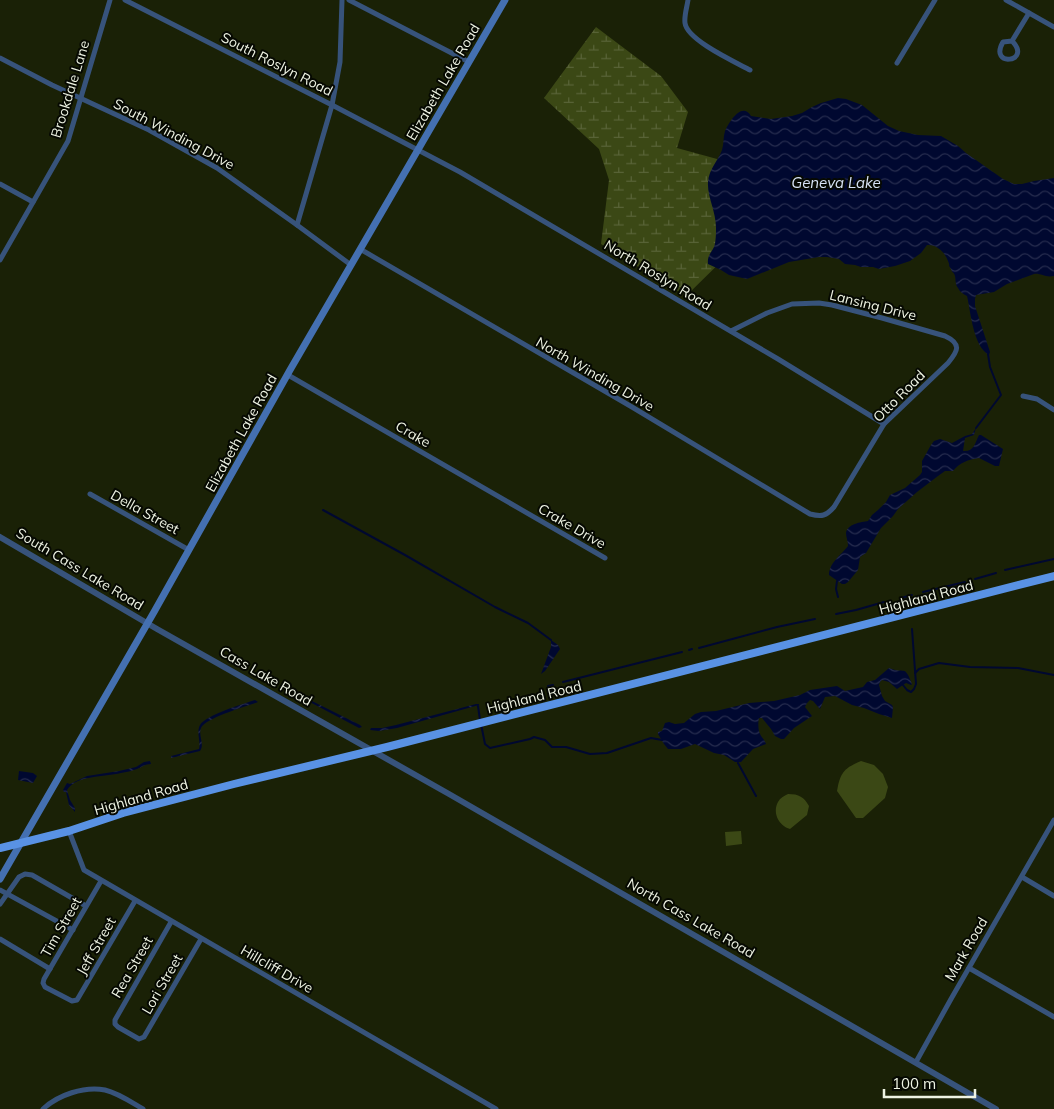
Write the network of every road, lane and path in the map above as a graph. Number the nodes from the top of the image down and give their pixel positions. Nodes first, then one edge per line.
1 (110, 0) edge
2 (124, 0) edge
3 (342, 0) edge
4 (349, 0) edge
5 (505, 0) edge
6 (688, 0) edge
7 (935, 0) edge
8 (1006, 0) edge
9 (1029, 12) junction
10 (1054, 27) edge
11 (1012, 41) dead end
12 (0, 58) edge
13 (469, 62) junction
14 (897, 64) dead end
15 (750, 70) dead end
16 (81, 98) junction
17 (332, 105) junction
18 (418, 150) junction
19 (0, 184) edge
20 (33, 202) junction
21 (297, 224) junction
22 (360, 249) junction
23 (0, 260) edge
24 (351, 265) junction
25 (731, 331) junction
26 (953, 340) joint
27 (288, 375) junction
28 (1023, 396) dead end
29 (1054, 410) edge
30 (884, 424) junction
31 (90, 494) dead end
32 (526, 513) joint
33 (819, 516) joint
34 (0, 537) edge
35 (189, 550) junction
36 (606, 558) dead end
37 (1054, 576) edge
38 (147, 624) junction
39 (372, 751) junction
40 (1054, 820) edge
41 (69, 831) junction
42 (21, 843) junction
43 (0, 848) edge
44 (1022, 877) junction
45 (0, 879) edge
46 (101, 881) junction
47 (0, 890) edge
48 (7, 894) junction
49 (1054, 896) edge
50 (135, 901) junction
51 (0, 904) edge
52 (86, 906) junction
53 (171, 922) junction
54 (72, 930) junction
55 (0, 939) edge
56 (201, 939) junction
57 (968, 968) junction
58 (50, 969) junction
59 (43, 984) joint
60 (1054, 1017) edge
61 (142, 1039) joint
62 (916, 1062) junction
63 (43, 1109) edge
64 (143, 1109) edge
65 (496, 1109) edge
66 (996, 1109) edge

1 - 16 street, Brookdale Lane
2 - 17 street, South Roslyn Road
3 - 17 street
4 - 13 street
5 - 13 main road, Elizabeth Lake Road
6 - 15 street
7 - 14 street
8 - 9 street
9 - 10 street
9 - 11 street
12 - 16 street, South Winding Drive
13 - 18 main road, Elizabeth Lake Road
16 - 20 street, Brookdale Lane
16 - 21 street, South Winding Drive
17 - 18 street, South Roslyn Road
17 - 21 street
18 - 22 main road, Elizabeth Lake Road
18 - 25 street, North Roslyn Road
19 - 20 street
20 - 23 street, Brookdale Lane
21 - 24 street, South Winding Drive
22 - 24 main road, Elizabeth Lake Road
22 - 33 street, North Winding Drive
24 - 27 main road, Elizabeth Lake Road
25 - 26 street, Lansing Drive
25 - 30 street, North Roslyn Road
26 - 30 street, Otto Road
27 - 32 street, Crake
27 - 35 main road, Elizabeth Lake Road
28 - 29 street
30 - 33 street, Otto Road
31 - 35 street, Della Street
32 - 36 street, Crake Drive
34 - 38 street, South Cass Lake Road
35 - 38 main road, Elizabeth Lake Road
37 - 39 highway, Highland Road
38 - 39 street, Cass Lake Road
38 - 42 main road, Elizabeth Lake Road
39 - 41 highway, Highland Road
39 - 62 street, North Cass Lake Road
40 - 44 street, Mark Road
41 - 42 highway, Highland Road
41 - 46 street, Hillcliff Drive
42 - 43 highway, Highland Road
42 - 45 main road, Elizabeth Lake Road
44 - 49 street
44 - 57 street, Mark Road
46 - 50 street, Hillcliff Drive
46 - 52 street, Tim Street
47 - 48 street
48 - 51 street
48 - 52 street
48 - 54 street
50 - 53 street, Hillcliff Drive
50 - 59 street, Jeff Street
52 - 54 street, Tim Street
53 - 56 street, Hillcliff Drive
53 - 61 street, Rea Street
54 - 58 street, Tim Street
55 - 58 street
56 - 61 street, Lori Street
56 - 65 street, Hillcliff Drive
57 - 60 street
57 - 62 street, Mark Road
58 - 59 street, Tim Street
62 - 66 street, North Cass Lake Road
63 - 64 street

